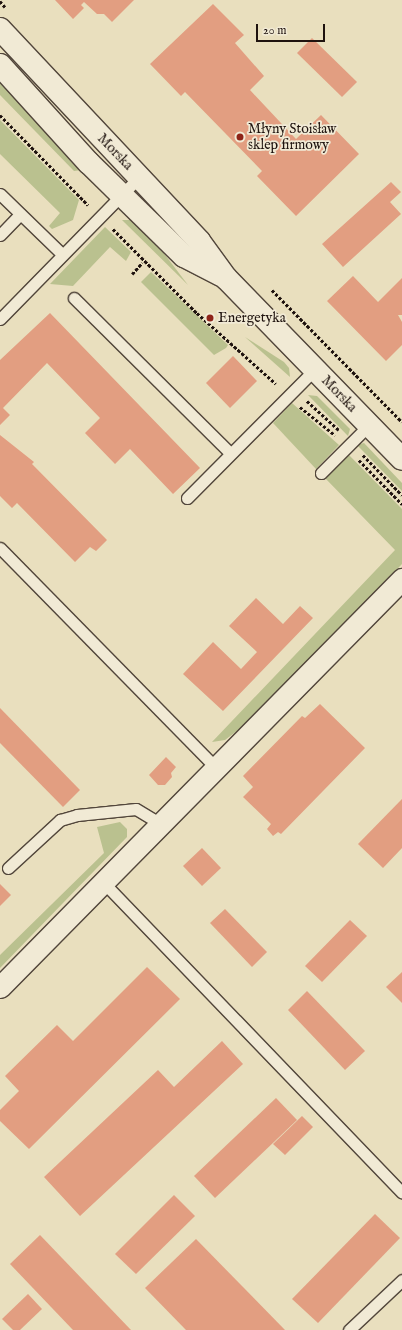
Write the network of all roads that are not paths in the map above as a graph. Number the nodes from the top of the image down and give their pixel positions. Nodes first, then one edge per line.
1 (0, 29) edge
2 (0, 65) edge
3 (140, 178) junction
4 (0, 194) edge
5 (121, 196) junction
6 (20, 214) junction
7 (0, 235) edge
8 (62, 254) junction
9 (226, 278) junction
10 (74, 298) dead end
11 (0, 319) edge
12 (315, 369) junction
13 (369, 425) junction
14 (230, 453) junction
15 (402, 458) edge
16 (321, 473) dead end
17 (188, 498) dead end
18 (0, 548) edge
19 (402, 579) edge
20 (216, 768) junction
21 (161, 824) junction
22 (8, 868) dead end
23 (103, 882) junction
24 (0, 987) edge
25 (402, 1193) edge
26 (402, 1280) edge
27 (349, 1330) edge

1 - 3 street, Morska
2 - 5 street, Morska
3 - 5 lane
3 - 9 street, Morska
4 - 6 lane
5 - 8 lane
5 - 9 street, Morska
6 - 7 lane
6 - 8 lane
8 - 11 lane
9 - 12 street, Morska
10 - 14 lane
12 - 13 street, Morska
12 - 14 lane
13 - 15 street, Morska
13 - 16 lane
14 - 17 lane
18 - 20 lane
19 - 20 street
20 - 21 street
21 - 22 lane
21 - 23 street
23 - 24 street
23 - 25 lane
26 - 27 lane

